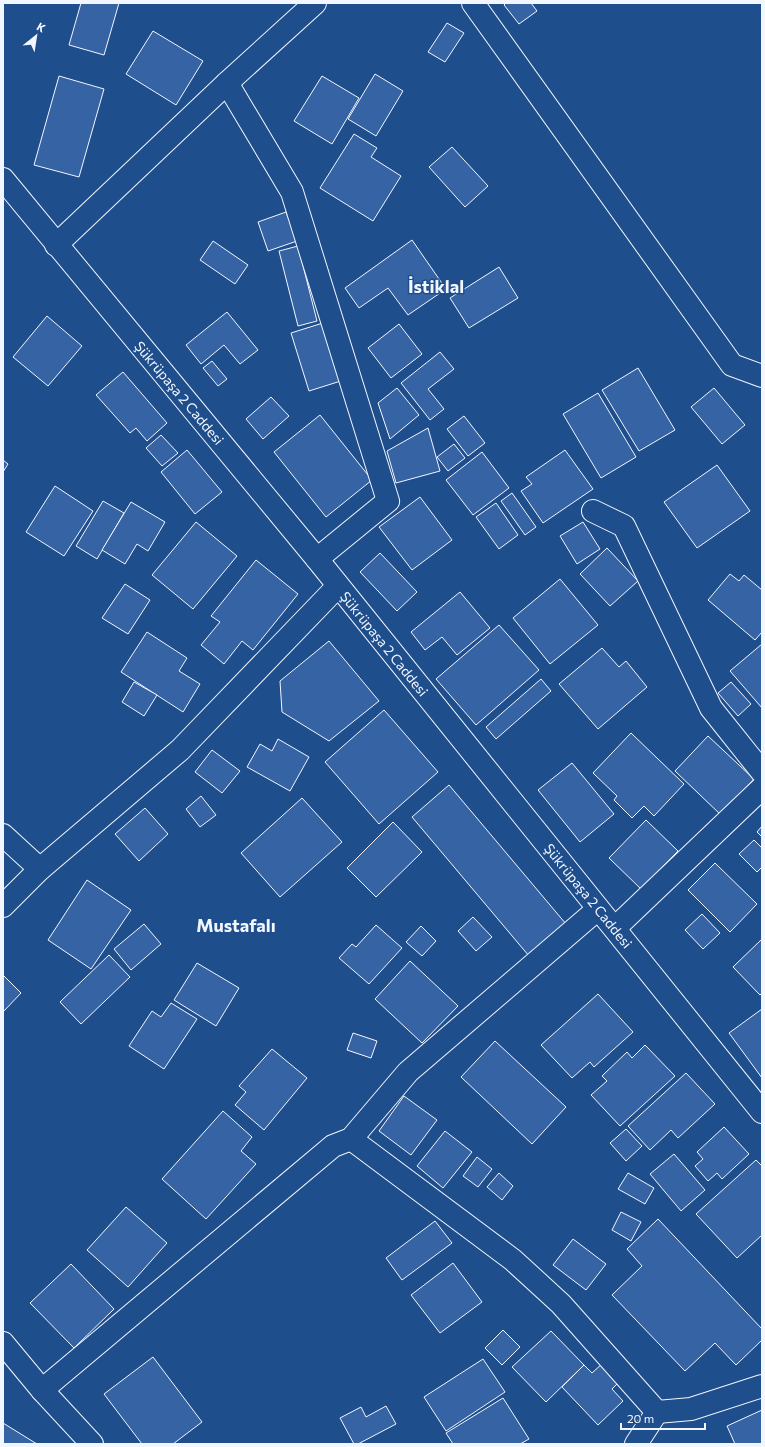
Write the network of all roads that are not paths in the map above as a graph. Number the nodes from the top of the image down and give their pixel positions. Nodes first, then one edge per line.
1 (315, 3) edge
2 (473, 3) edge
3 (227, 83) junction
4 (3, 179) edge
5 (56, 245) junction
6 (762, 376) edge
7 (593, 510) dead end
8 (316, 559) junction
9 (338, 586) junction
10 (762, 772) edge
11 (762, 788) edge
12 (3, 835) edge
13 (40, 869) junction
14 (3, 906) edge
15 (598, 909) junction
16 (615, 928) junction
17 (762, 1112) edge
18 (351, 1139) junction
19 (3, 1343) edge
20 (762, 1386) edge
21 (42, 1390) junction
22 (657, 1412) junction
23 (92, 1444) edge
24 (636, 1444) edge

1 - 3 street
2 - 6 street
3 - 5 street
3 - 8 street
4 - 5 street, Şükrüpaşa 2 Caddesi
5 - 8 street, Şükrüpaşa 2 Caddesi
7 - 10 street
8 - 9 street, Şükrüpaşa 2 Caddesi
9 - 13 street
9 - 15 street, Şükrüpaşa 2 Caddesi
11 - 16 street
12 - 13 street
13 - 14 street
15 - 16 street, Şükrüpaşa 2 Caddesi
15 - 18 street
16 - 17 street, Şükrüpaşa 2 Caddesi
18 - 21 street
18 - 22 street
19 - 21 street
20 - 22 street
21 - 23 street
22 - 24 street

